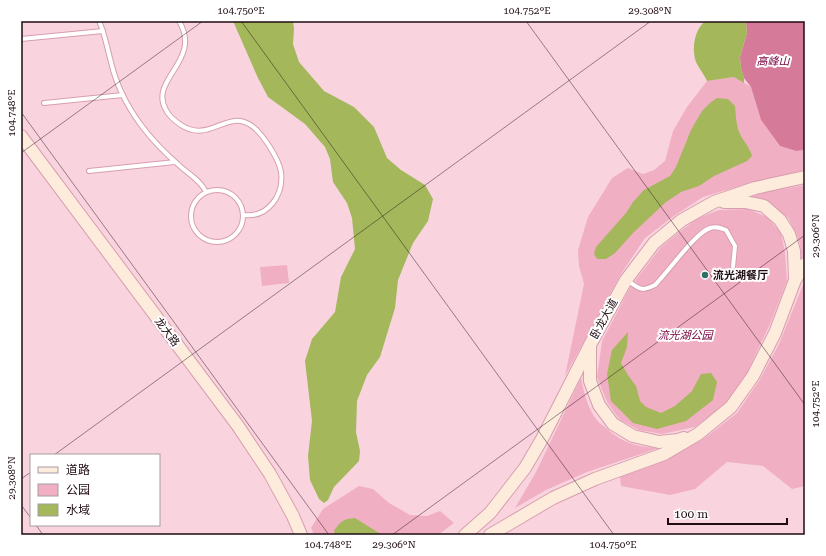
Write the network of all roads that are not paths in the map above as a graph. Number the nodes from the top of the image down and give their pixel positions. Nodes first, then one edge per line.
1 (99, 21) edge
2 (179, 21) edge
3 (103, 31) junction
4 (21, 39) edge
5 (123, 95) junction
6 (44, 103) dead end
7 (21, 136) edge
8 (175, 162) junction
9 (88, 171) dead end
10 (805, 177) edge
11 (206, 192) junction
12 (714, 202) junction
13 (244, 215) junction
14 (805, 264) edge
15 (734, 267) dead end
16 (626, 280) junction
17 (795, 280) junction
18 (590, 343) junction
19 (698, 434) junction
20 (301, 535) edge
21 (465, 535) edge
22 (490, 535) edge

1 - 3 lane
2 - 13 lane
3 - 4 lane
3 - 5 lane
5 - 6 lane
5 - 8 lane
7 - 20 main road, 龙大路
8 - 9 lane
8 - 11 lane
10 - 12 main road, 卧龙大道
11 - 13 lane
11 - 13 lane
12 - 16 main road, 卧龙大道
12 - 17 main road
14 - 17 main road
15 - 16 lane
16 - 18 main road, 卧龙大道
17 - 19 main road
18 - 19 main road
18 - 21 main road, 卧龙大道
19 - 22 main road

